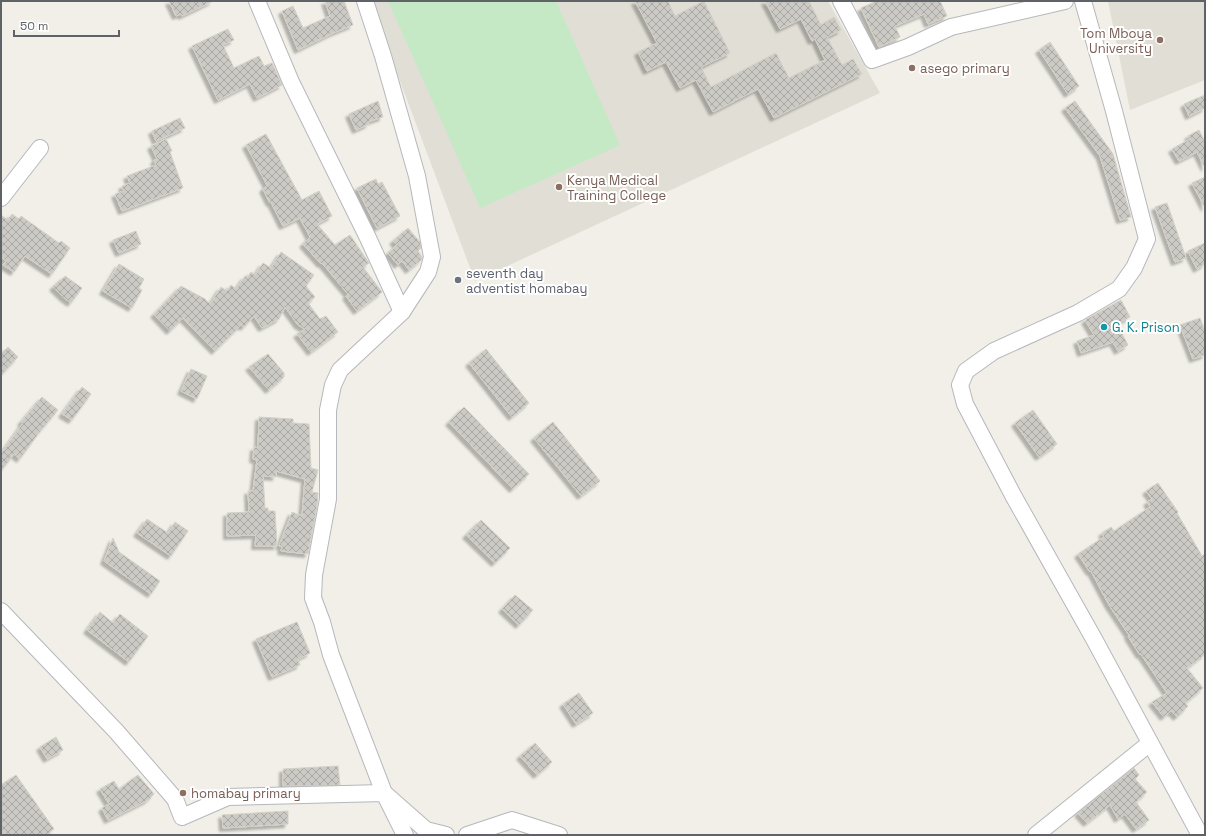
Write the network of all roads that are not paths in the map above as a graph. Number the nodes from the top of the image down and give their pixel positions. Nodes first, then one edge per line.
1 (257, 1) edge
2 (365, 1) edge
3 (841, 1) edge
4 (1065, 1) edge
5 (1083, 1) edge
6 (40, 148) dead end
7 (1, 198) edge
8 (402, 312) junction
9 (1, 611) edge
10 (1150, 743) junction
11 (384, 793) junction
12 (405, 835) edge
13 (446, 835) edge
14 (467, 835) edge
15 (559, 835) edge
16 (1036, 835) edge
17 (1200, 835) edge

1 - 8 street
2 - 8 street
3 - 4 street
5 - 10 street
6 - 7 street
8 - 11 street
9 - 11 street
10 - 16 street
10 - 17 street
11 - 12 street
11 - 13 street
14 - 15 street

